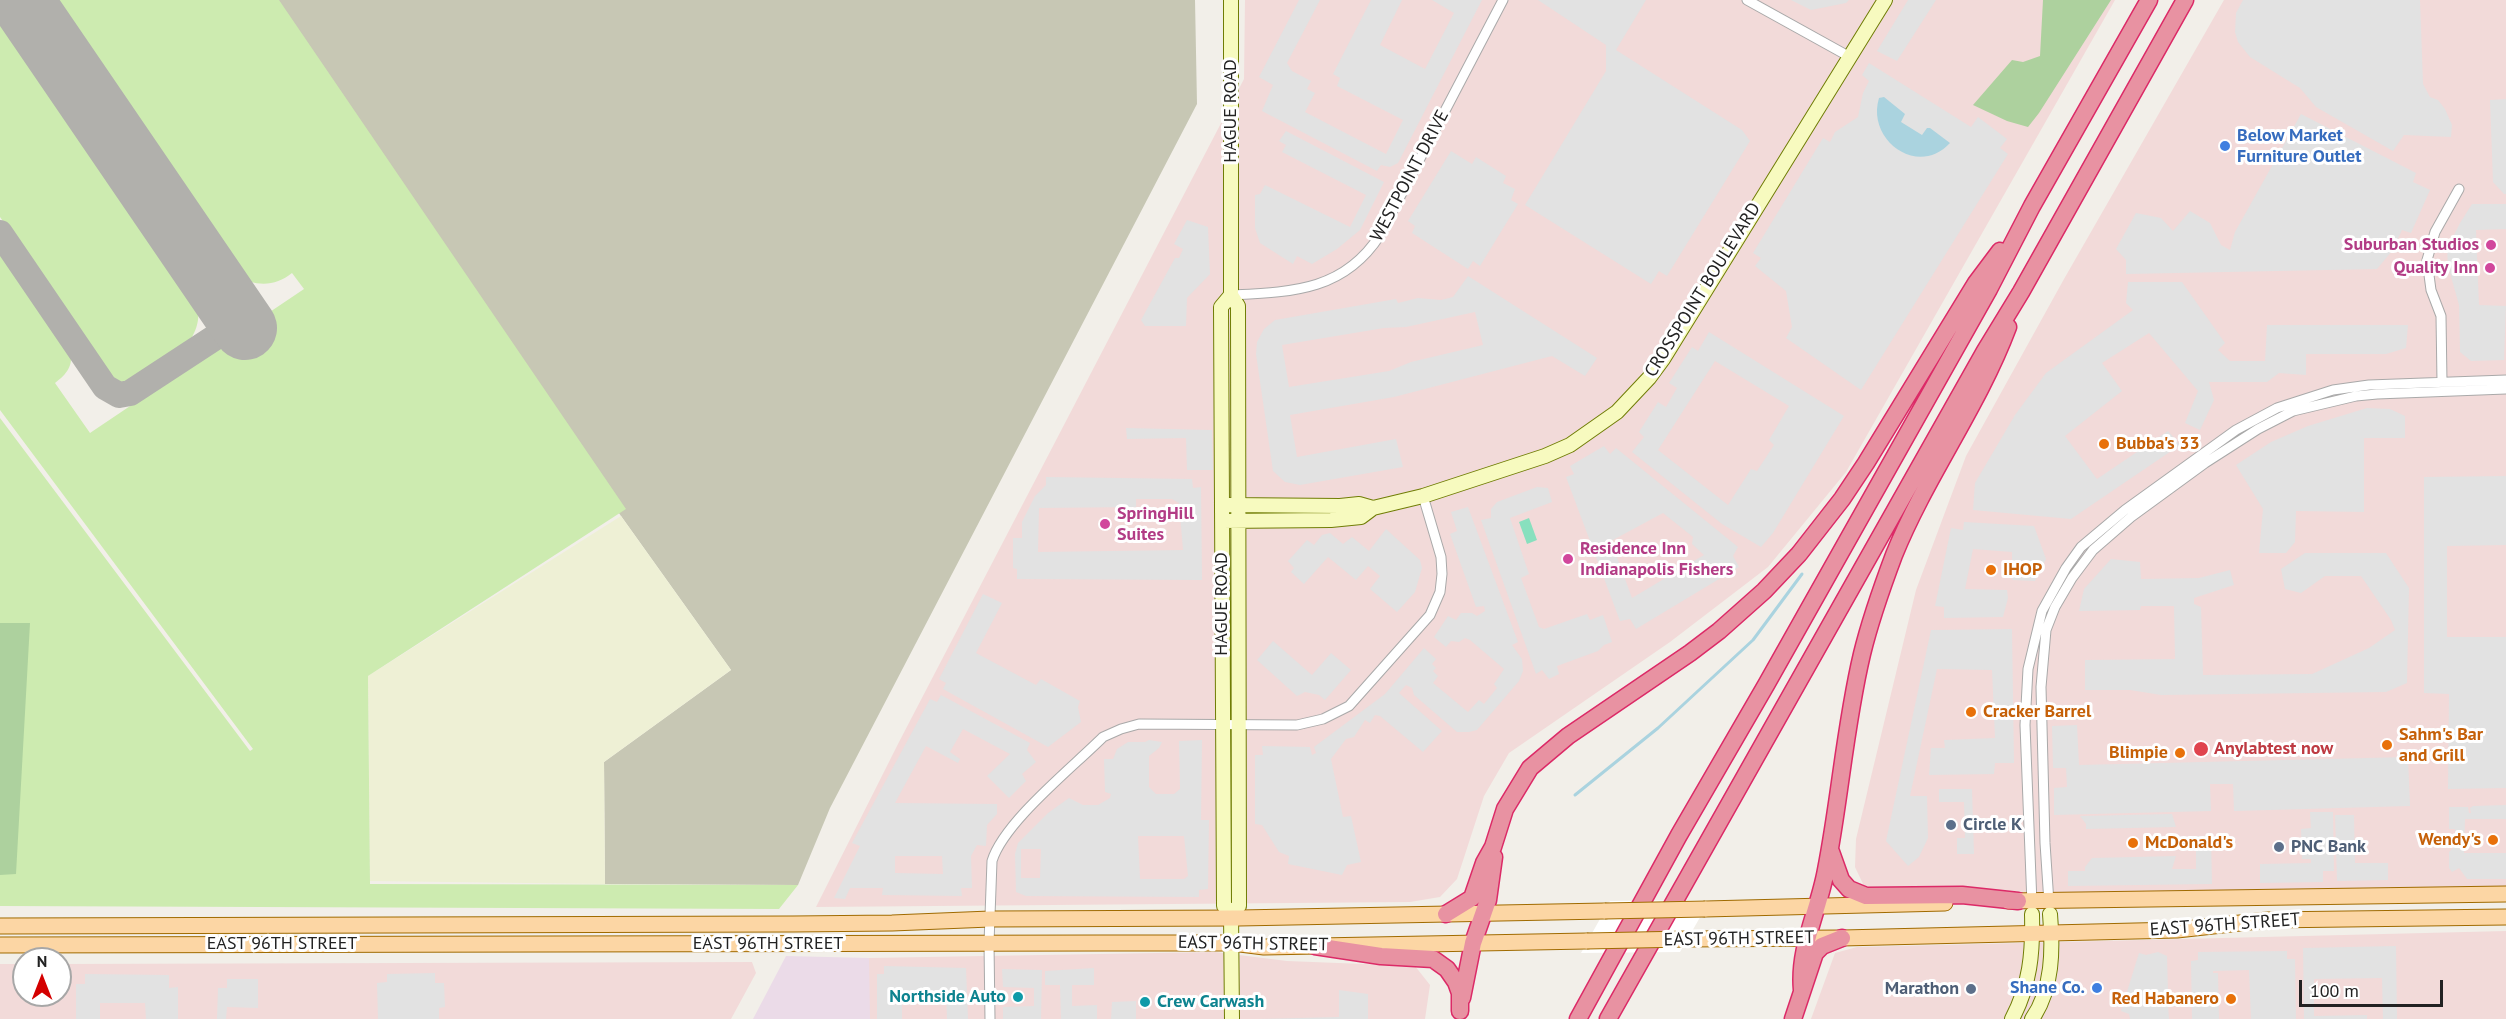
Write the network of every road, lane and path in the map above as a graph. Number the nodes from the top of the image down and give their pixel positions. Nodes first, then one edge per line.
1 (1231, 0) edge
2 (1503, 0) edge
3 (1747, 0) edge
4 (1885, 0) edge
5 (2149, 0) edge
6 (2185, 0) edge
7 (1850, 57) junction
8 (2460, 189) dead end
9 (2032, 207) junction
10 (2021, 292) junction
11 (1231, 295) junction
12 (2506, 380) edge
13 (2442, 382) junction
14 (2506, 389) edge
15 (1423, 496) junction
16 (1222, 505) junction
17 (1238, 505) junction
18 (1373, 508) junction
19 (1222, 521) junction
20 (1238, 521) junction
21 (1223, 724) junction
22 (1239, 724) junction
23 (1493, 847) junction
24 (1830, 848) junction
25 (2506, 894) edge
26 (2027, 905) junction
27 (1817, 907) junction
28 (2049, 908) junction
29 (1483, 913) junction
30 (1446, 914) junction
31 (1231, 915) junction
32 (2506, 917) edge
33 (990, 918) junction
34 (892, 923) junction
35 (648, 925) junction
36 (0, 926) edge
37 (2051, 932) junction
38 (2032, 933) junction
39 (1808, 937) junction
40 (1842, 938) junction
41 (989, 943) junction
42 (1232, 943) junction
43 (1473, 943) junction
44 (537, 944) junction
45 (829, 944) junction
46 (0, 945) edge
47 (1315, 946) junction
48 (1802, 990) junction
49 (1459, 1015) edge
50 (990, 1019) edge
51 (1232, 1019) edge
52 (1578, 1019) edge
53 (1608, 1019) edge
54 (1793, 1019) edge
55 (2012, 1019) edge
56 (2032, 1019) edge

1 - 11 street, HAGUE ROAD
2 - 11 street, WESTPOINT DRIVE
3 - 7 street
4 - 7 street, CROSSPOINT BOULEVARD
5 - 9 highway
6 - 10 highway
7 - 15 street, CROSSPOINT BOULEVARD
8 - 13 street
9 - 23 highway
9 - 52 highway
10 - 24 highway
10 - 53 highway
11 - 16 street, HAGUE ROAD
11 - 17 street, HAGUE ROAD
12 - 13 street
13 - 26 street
14 - 28 street
15 - 18 street, CROSSPOINT BOULEVARD
15 - 22 street
16 - 17 street, CROSSPOINT BOULEVARD
16 - 19 street, HAGUE ROAD
17 - 18 street, CROSSPOINT BOULEVARD
17 - 20 street, HAGUE ROAD
18 - 20 street, CROSSPOINT BOULEVARD
19 - 20 street, CROSSPOINT BOULEVARD
19 - 21 street, HAGUE ROAD
20 - 22 street, HAGUE ROAD
21 - 22 street
21 - 31 street, HAGUE ROAD
21 - 33 street
22 - 31 street, HAGUE ROAD
23 - 29 highway
23 - 30 highway
24 - 26 highway
24 - 27 highway
25 - 28 main road, EAST 96TH STREET
26 - 27 main road, EAST 96TH STREET
26 - 28 main road, EAST 96TH STREET
26 - 38 street
27 - 29 main road, EAST 96TH STREET, bridge
27 - 39 highway
28 - 37 street
29 - 30 main road, EAST 96TH STREET
29 - 43 highway
30 - 31 main road, EAST 96TH STREET
31 - 33 main road, EAST 96TH STREET
31 - 42 street
32 - 37 main road, EAST 96TH STREET
33 - 34 main road, EAST 96TH STREET
33 - 41 street
34 - 35 main road, EAST 96TH STREET
34 - 45 main road
35 - 36 main road, EAST 96TH STREET
35 - 44 main road
37 - 38 main road, EAST 96TH STREET
37 - 56 street
38 - 40 main road, EAST 96TH STREET
38 - 55 street
39 - 40 main road, EAST 96TH STREET
39 - 43 main road, EAST 96TH STREET, bridge
39 - 48 highway
40 - 48 highway
41 - 42 main road, EAST 96TH STREET
41 - 45 main road, EAST 96TH STREET
41 - 50 street
42 - 47 main road, EAST 96TH STREET
42 - 51 street
43 - 47 main road, EAST 96TH STREET
43 - 49 highway
44 - 45 main road, EAST 96TH STREET
44 - 46 main road, EAST 96TH STREET
47 - 49 highway
48 - 54 highway

